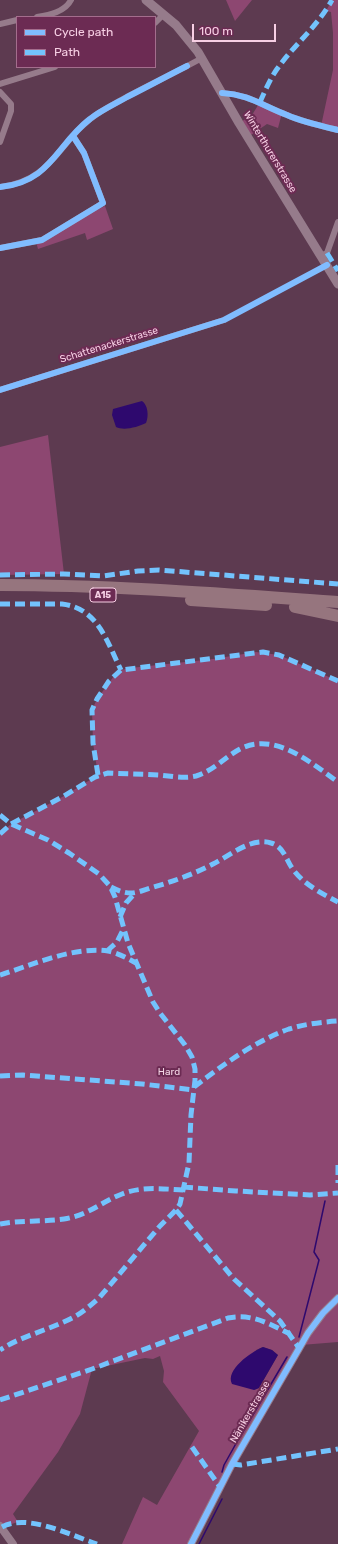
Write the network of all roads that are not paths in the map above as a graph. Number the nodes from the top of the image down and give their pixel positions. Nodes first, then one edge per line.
1 (71, 0) edge
2 (146, 0) edge
3 (164, 14) junction
4 (42, 16) edge
5 (16, 20) edge
6 (156, 22) edge
7 (0, 24) edge
8 (202, 58) junction
9 (52, 68) edge
10 (0, 84) edge
11 (0, 92) edge
12 (222, 93) junction
13 (338, 130) edge
14 (73, 136) junction
15 (0, 142) edge
16 (0, 187) edge
17 (338, 222) edge
18 (0, 248) edge
19 (321, 256) junction
20 (338, 284) edge
21 (224, 320) dead end
22 (0, 390) edge
23 (0, 585) edge
24 (0, 593) edge
25 (338, 601) edge
26 (295, 607) junction
27 (338, 610) edge
28 (338, 616) edge
29 (338, 1298) edge
30 (0, 1526) edge
31 (13, 1544) edge
32 (191, 1544) edge

1 - 4 street
2 - 3 main road, Winterthurerstrasse
3 - 6 street
3 - 8 main road, Winterthurerstrasse
5 - 7 street
8 - 12 main road, Winterthurerstrasse
8 - 14 street
9 - 10 street
11 - 15 street
12 - 13 street
12 - 19 main road, Winterthurerstrasse
14 - 16 street
14 - 18 street
17 - 19 street
19 - 20 main road, Winterthurerstrasse
21 - 22 street, Schattenackerstrasse
23 - 25 highway, A15
24 - 26 highway, A15
26 - 27 highway, A15
26 - 28 highway
29 - 32 street, Nänikerstrasse
30 - 31 street

